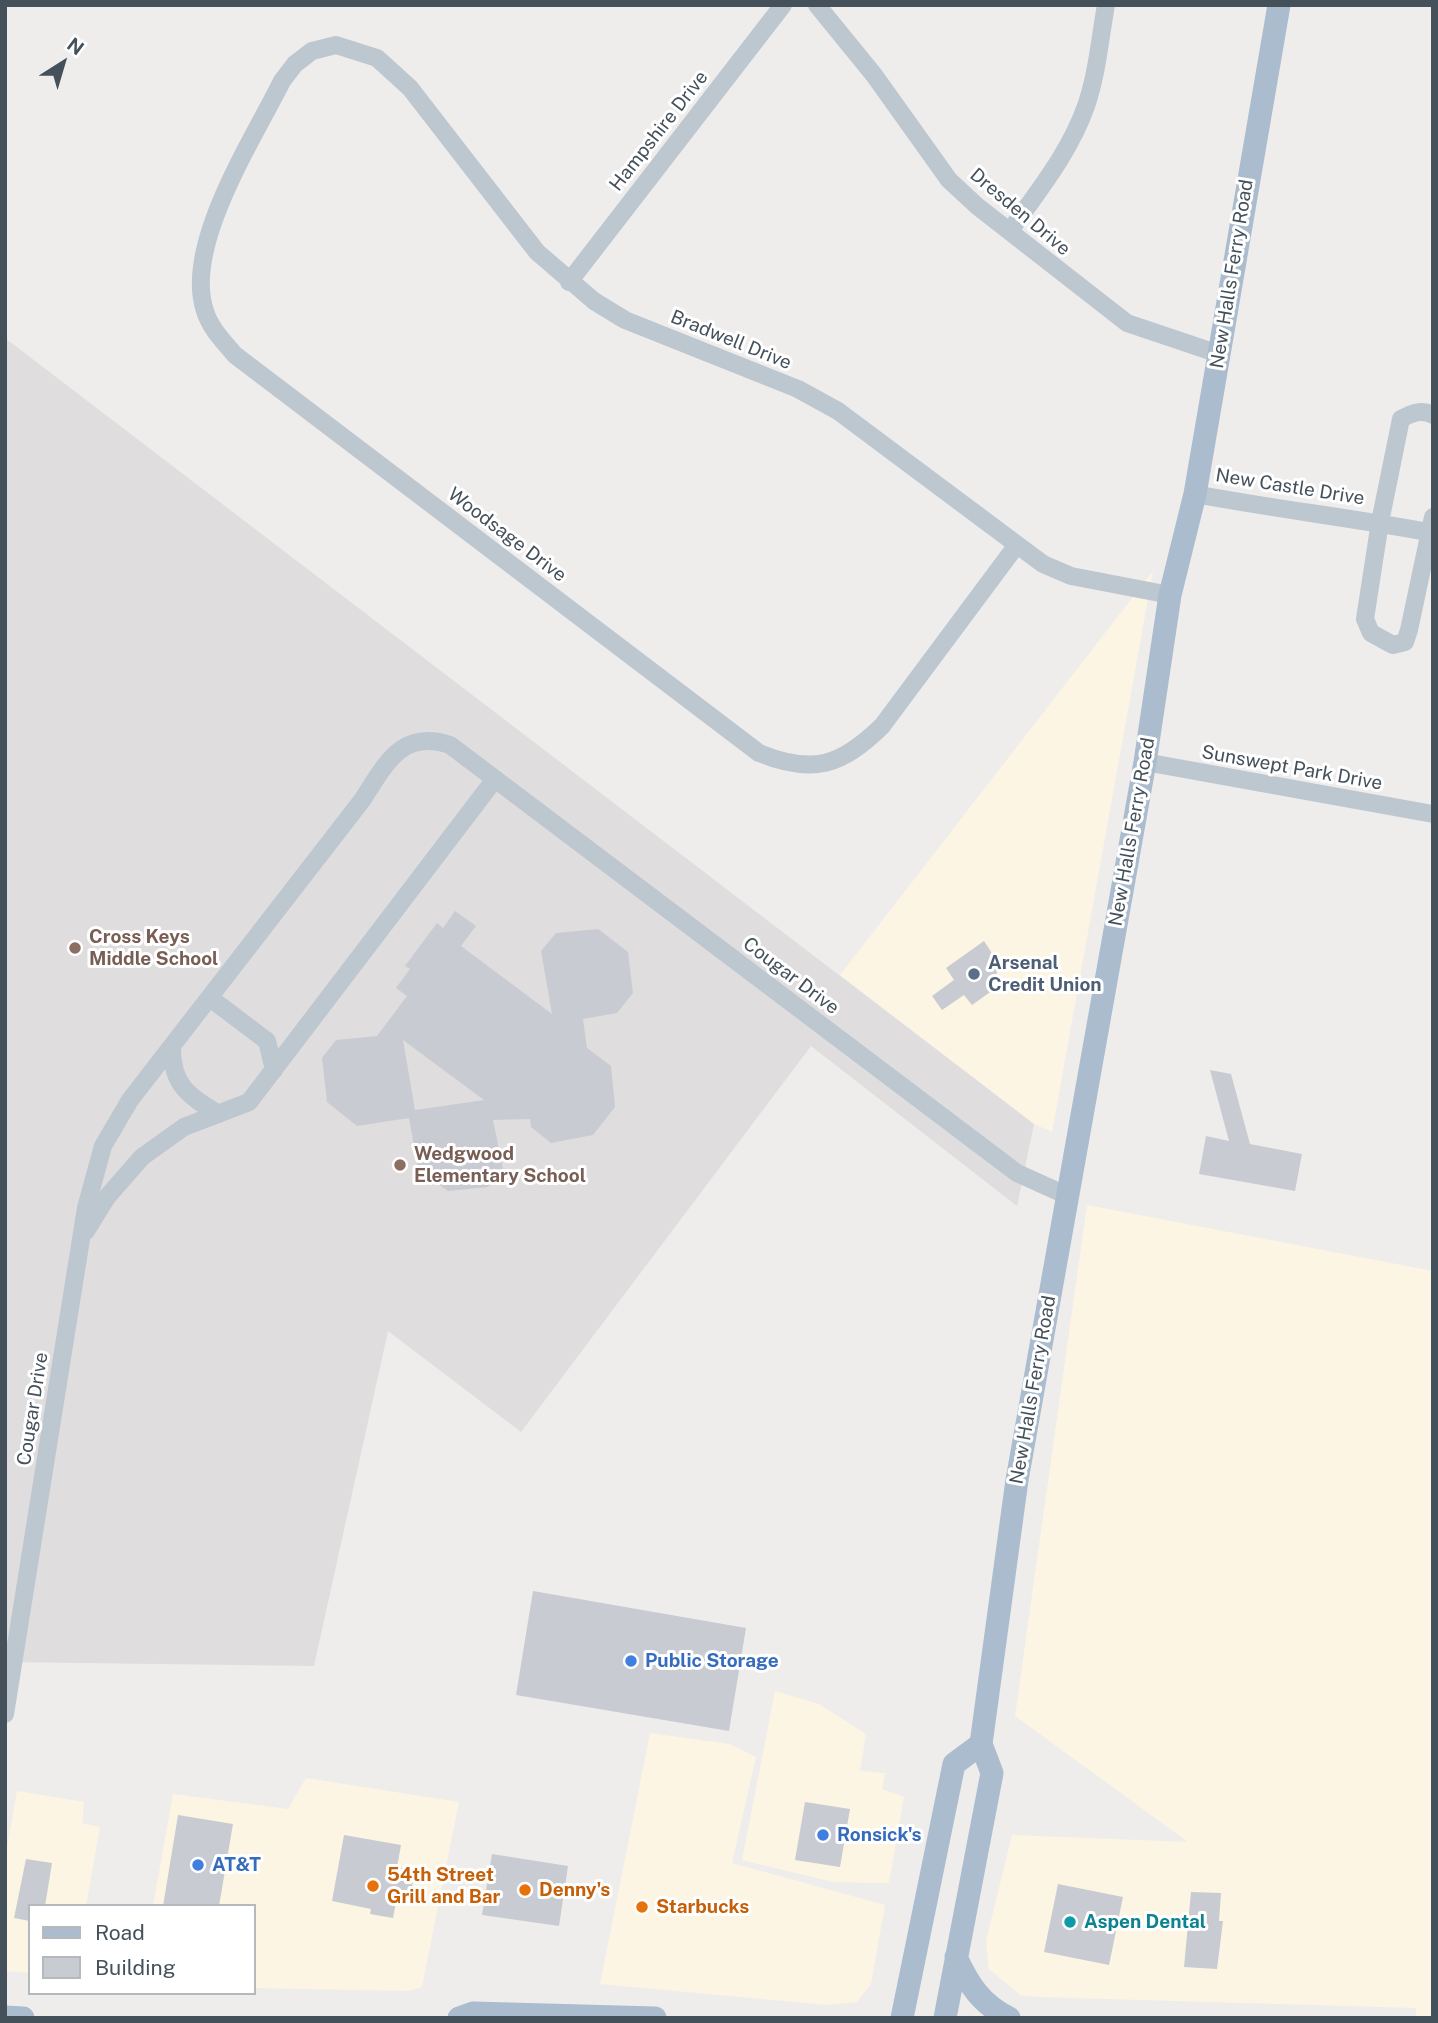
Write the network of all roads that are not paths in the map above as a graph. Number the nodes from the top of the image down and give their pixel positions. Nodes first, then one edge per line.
1 (783, 5) edge
2 (817, 5) edge
3 (1106, 5) edge
4 (1279, 5) edge
5 (336, 45) joint
6 (1010, 231) junction
7 (569, 282) junction
8 (1219, 354) junction
9 (1433, 415) edge
10 (1195, 494) junction
11 (1380, 522) junction
12 (1432, 528) edge
13 (1016, 546) junction
14 (1170, 596) junction
15 (1145, 762) junction
16 (495, 779) junction
17 (1433, 814) edge
18 (210, 998) junction
19 (172, 1046) junction
20 (274, 1070) junction
21 (219, 1114) junction
22 (1068, 1196) junction
23 (82, 1237) junction
24 (12, 1633) edge
25 (5, 1714) edge
26 (981, 1744) junction
27 (956, 1957) junction
28 (5, 2017) edge
29 (23, 2018) edge
30 (459, 2018) edge
31 (655, 2018) edge
32 (902, 2018) edge
33 (945, 2018) edge
34 (1009, 2018) edge

1 - 7 street, Hampshire Drive
2 - 6 street, Dresden Drive
3 - 6 street
4 - 8 main road, New Halls Ferry Road
5 - 7 street, Bradwell Drive
5 - 13 street, Woodsage Drive
6 - 8 street, Dresden Drive
7 - 13 street, Bradwell Drive
8 - 10 main road, New Halls Ferry Road
9 - 11 street, New Castle Drive
10 - 11 street, New Castle Drive
10 - 14 main road, New Halls Ferry Road
11 - 12 street, New Castle Drive
11 - 12 street, New Castle Drive
13 - 14 street, Bradwell Drive
14 - 15 main road, New Halls Ferry Road
15 - 17 street, Sunswept Park Drive
15 - 22 main road, New Halls Ferry Road
16 - 18 street, Cougar Drive
16 - 20 street, Cougar Drive
16 - 22 street, Cougar Drive
18 - 19 street, Cougar Drive
18 - 20 street
19 - 21 street
19 - 23 street, Cougar Drive
20 - 21 street, Cougar Drive
21 - 23 street, Cougar Drive
22 - 26 main road, New Halls Ferry Road
23 - 24 street, Cougar Drive
24 - 25 street, Cougar Drive
26 - 27 main road, New Halls Ferry Road
26 - 32 main road
27 - 33 main road, New Halls Ferry Road
27 - 34 main road
28 - 29 main road
30 - 31 main road

